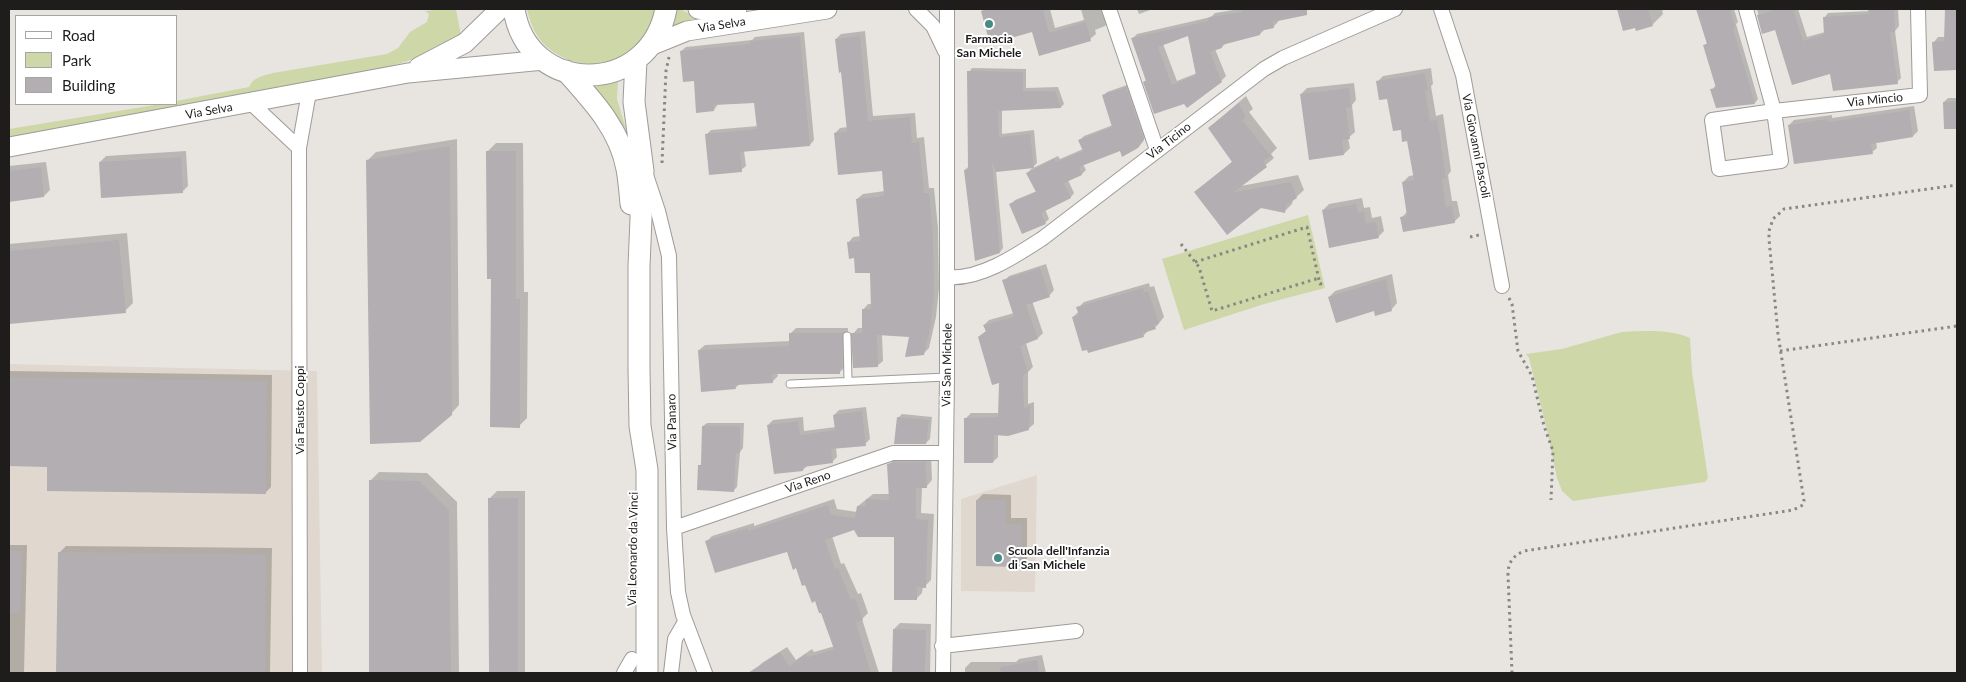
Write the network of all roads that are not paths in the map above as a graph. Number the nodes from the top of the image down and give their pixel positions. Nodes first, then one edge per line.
1 (500, 9) edge
2 (514, 9) edge
3 (666, 9) edge
4 (698, 9) edge
5 (737, 9) edge
6 (827, 9) edge
7 (916, 9) edge
8 (947, 9) edge
9 (1109, 9) edge
10 (1395, 9) edge
11 (1441, 9) edge
12 (1746, 9) edge
13 (1918, 9) edge
14 (643, 53) junction
15 (946, 56) junction
16 (544, 60) junction
17 (566, 71) junction
18 (408, 73) junction
19 (310, 92) junction
20 (251, 103) junction
21 (1774, 111) junction
22 (9, 146) edge
23 (299, 148) junction
24 (1157, 150) junction
25 (652, 172) junction
26 (639, 266) junction
27 (948, 277) junction
28 (1502, 286) road end
29 (847, 336) dead end
30 (947, 377) junction
31 (848, 381) junction
32 (790, 384) dead end
33 (945, 453) junction
34 (674, 528) junction
35 (685, 622) junction
36 (1076, 631) dead end
37 (942, 646) junction
38 (634, 670) edge
39 (300, 673) edge
40 (671, 673) edge
41 (705, 673) edge
42 (942, 673) edge

1 - 18 main road, Via Selva
2 - 16 main road
3 - 14 main road
4 - 5 main road, Via Selva
6 - 14 main road, Via Selva
7 - 15 street, Via San Michele
8 - 15 street, Via San Michele
9 - 24 street
10 - 24 street, Via Ticino
11 - 28 street, Via Giovanni Pascoli
12 - 21 street
13 - 21 street, Via Mincio
14 - 17 main road
14 - 25 main road, Via Leonardo da Vinci
15 - 27 street, Via San Michele
16 - 17 main road
16 - 18 main road, Via Selva
17 - 26 main road, Via Leonardo da Vinci
18 - 19 main road, Via Selva
19 - 20 main road, Via Selva
19 - 23 street, Via Fausto Coppi
20 - 22 main road, Via Selva
20 - 23 street
21 - 21 street, Via Mincio
23 - 39 street, Via Fausto Coppi
24 - 27 street, Via Ticino
25 - 26 main road, Via Leonardo da Vinci
25 - 34 street, Via Panaro
26 - 38 main road, Via Leonardo da Vinci
27 - 30 street, Via San Michele
29 - 31 lane
30 - 31 lane
30 - 33 street, Via San Michele
31 - 32 lane
33 - 34 street, Via Reno
33 - 37 street, Via San Michele
34 - 35 street, Via Panaro
35 - 40 street
35 - 41 street, Via Panaro
36 - 37 street
37 - 42 street, Via San Michele

